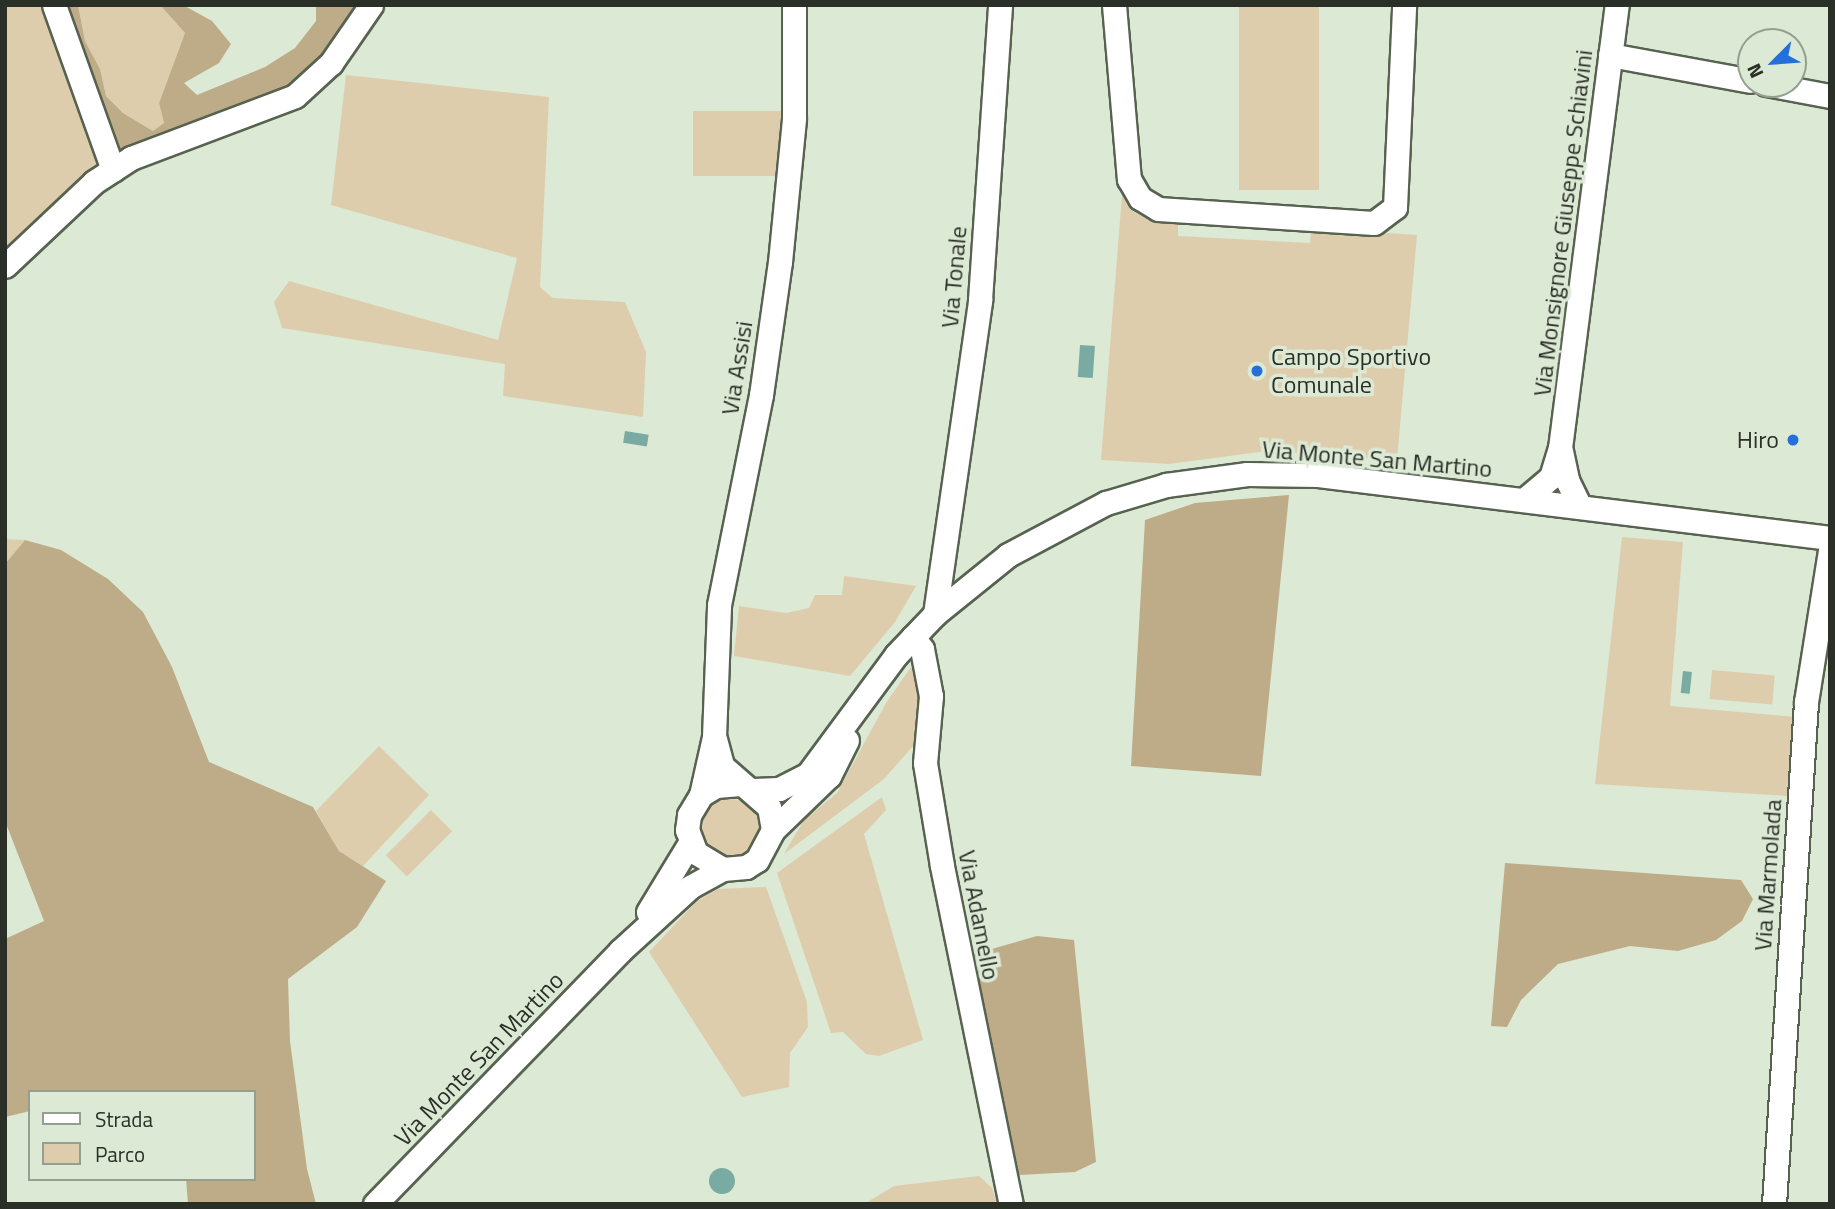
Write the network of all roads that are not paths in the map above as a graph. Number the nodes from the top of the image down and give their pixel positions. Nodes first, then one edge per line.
1 (54, 5) edge
2 (371, 5) edge
3 (794, 5) edge
4 (1000, 5) edge
5 (1114, 5) edge
6 (1404, 5) edge
7 (1617, 5) edge
8 (1610, 55) junction
9 (1737, 78) edge
10 (1807, 92) edge
11 (1830, 96) edge
12 (113, 170) junction
13 (5, 266) edge
14 (1560, 448) junction
15 (1525, 499) junction
16 (1580, 507) junction
17 (1826, 537) edge
18 (940, 552) junction
19 (970, 584) junction
20 (934, 614) junction
21 (913, 637) junction
22 (868, 696) junction
23 (714, 737) junction
24 (745, 787) junction
25 (701, 794) junction
26 (773, 830) junction
27 (690, 843) junction
28 (723, 869) junction
29 (620, 951) junction
30 (375, 1204) edge
31 (1011, 1204) edge
32 (1774, 1204) edge

1 - 12 street
2 - 12 street
3 - 23 street, Via Assisi
4 - 18 street, Via Tonale
5 - 6 street
7 - 8 street, Via Monsignore Giuseppe Schiavini
8 - 9 street
8 - 14 street, Via Monsignore Giuseppe Schiavini
10 - 11 street
12 - 13 street
14 - 15 street, Via Monsignore Giuseppe Schiavini
14 - 16 street, Via Monsignore Giuseppe Schiavini
15 - 16 street, Via Monte San Martino
15 - 19 street, Via Monte San Martino
16 - 17 street, Via Monte San Martino
17 - 32 street, Via Marmolada
18 - 19 street
18 - 20 street, Via Tonale
19 - 20 street, Via Monte San Martino
20 - 21 street, Via Monte San Martino
21 - 22 street, Via Monte San Martino
21 - 31 street, Via Adamello
22 - 24 street, Via Monte San Martino
22 - 26 street, Via Monte San Martino
23 - 24 street, Via Assisi
23 - 25 street, Via Assisi
24 - 25 street, Via Monte San Martino
24 - 26 street
25 - 27 street, Via Monte San Martino
26 - 28 street, Via Monte San Martino
27 - 28 street
27 - 29 street, Via Monte San Martino
28 - 29 street, Via Monte San Martino
29 - 30 street, Via Monte San Martino

